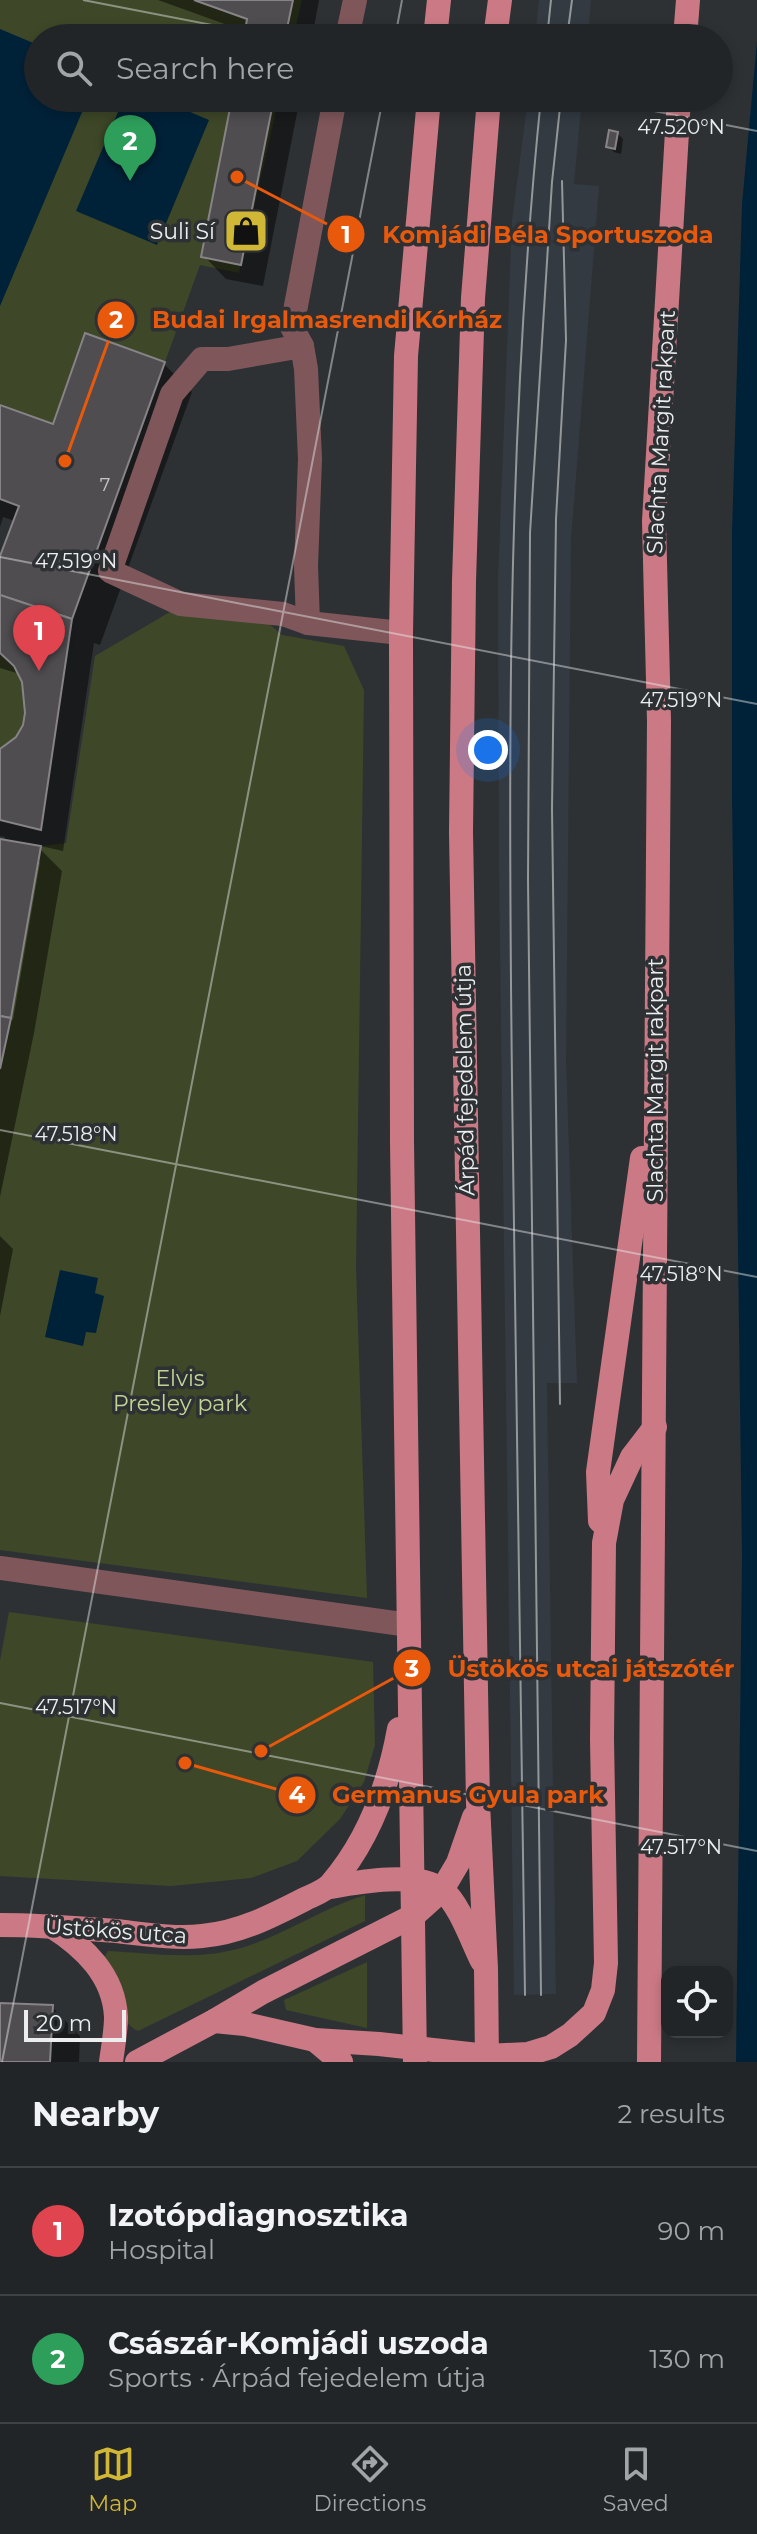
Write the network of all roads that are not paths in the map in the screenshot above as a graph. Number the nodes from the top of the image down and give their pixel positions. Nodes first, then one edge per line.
1 (355, 0) edge
2 (439, 0) edge
3 (500, 0) edge
4 (688, 0) edge
5 (350, 24) edge
6 (436, 24) edge
7 (497, 24) edge
8 (686, 24) edge
9 (332, 112) edge
10 (428, 112) edge
11 (488, 112) edge
12 (678, 112) edge
13 (302, 346) junction
14 (308, 623) junction
15 (401, 633) junction
16 (654, 1080) junction
17 (655, 1427) junction
18 (604, 1543) junction
19 (0, 1568) edge
20 (409, 1625) junction
21 (408, 1675) junction
22 (478, 1803) junction
23 (414, 1880) junction
24 (330, 1887) junction
25 (442, 1890) junction
26 (413, 1916) junction
27 (0, 1925) edge
28 (50, 1925) junction
29 (486, 1969) junction
30 (214, 2021) junction
31 (315, 2040) junction
32 (415, 2056) edge
33 (487, 2059) edge
34 (111, 2062) edge
35 (137, 2062) edge
36 (341, 2062) edge
37 (649, 2062) edge

1 - 5 street
2 - 6 main road
3 - 7 main road
4 - 8 main road
9 - 13 street
10 - 15 main road
11 - 22 main road, Árpád fejedelem útja
12 - 16 main road, Slachta Margit rakpart
13 - 14 street
13 - 14 street
14 - 15 street
15 - 20 main road
16 - 17 main road, Slachta Margit rakpart
16 - 18 main road
17 - 18 main road
17 - 37 main road, Slachta Margit rakpart
18 - 33 main road
19 - 20 street
20 - 21 main road
21 - 23 main road
21 - 24 main road
22 - 25 main road
22 - 29 main road, Árpád fejedelem útja
23 - 24 main road
23 - 25 main road
23 - 26 main road
24 - 28 main road, Üstökös utca
25 - 26 main road
25 - 29 main road
26 - 30 main road
26 - 32 main road
27 - 28 main road, Üstökös utca
28 - 34 main road
29 - 33 main road, Árpád fejedelem útja
30 - 31 main road
30 - 35 main road
31 - 32 main road
31 - 36 main road
32 - 33 main road

